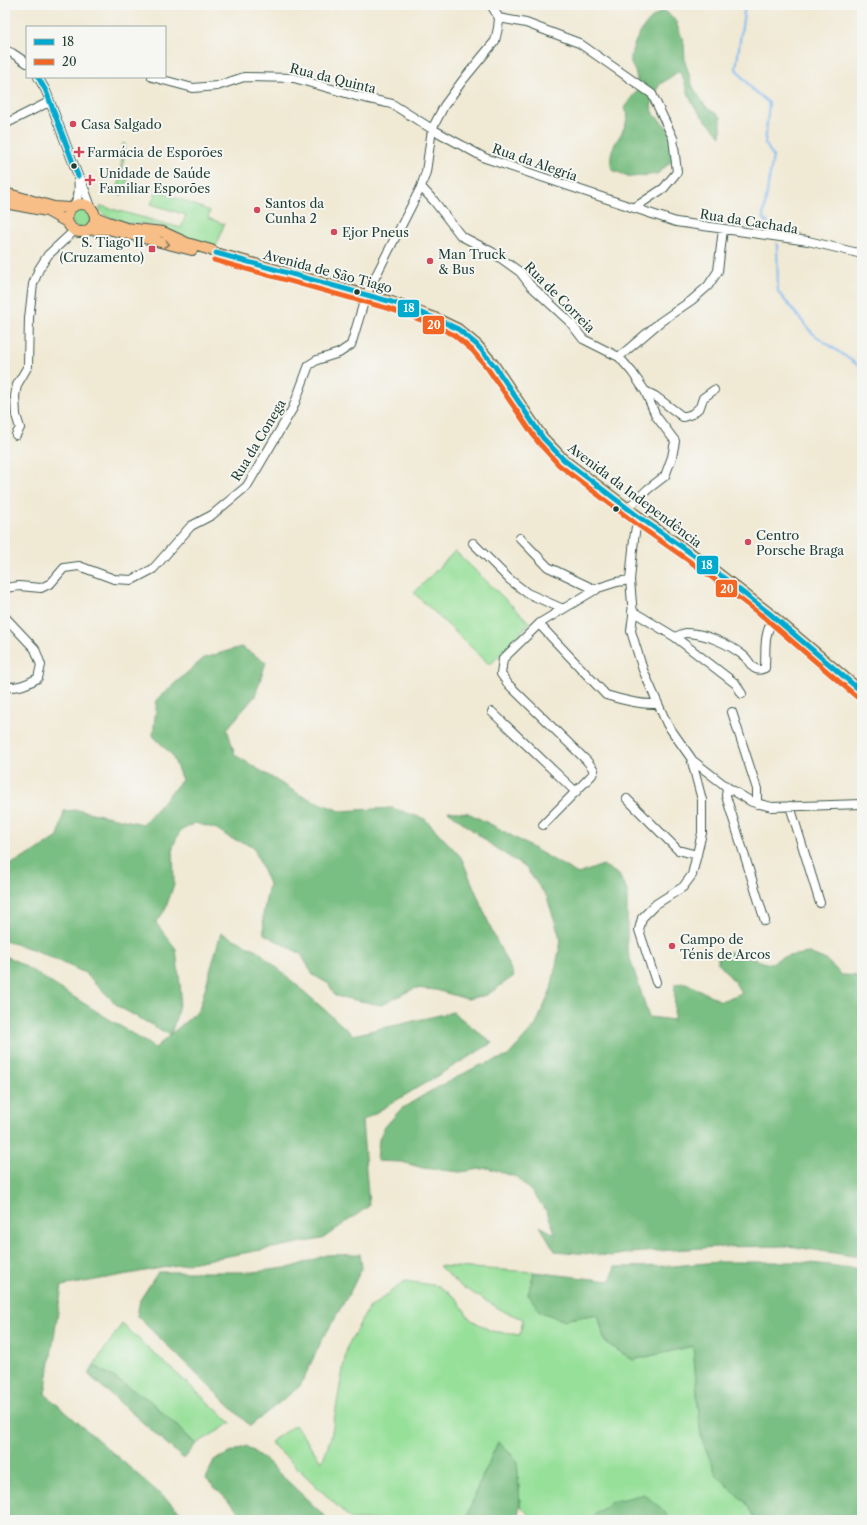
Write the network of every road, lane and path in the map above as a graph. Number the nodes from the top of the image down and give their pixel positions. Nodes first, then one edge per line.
1 (491, 5) edge
2 (499, 18) junction
3 (5, 50) edge
4 (26, 62) edge
5 (38, 78) edge
6 (156, 78) edge
7 (50, 102) junction
8 (5, 124) edge
9 (432, 129) junction
10 (78, 176) junction
11 (421, 188) junction
12 (5, 193) edge
13 (5, 203) edge
14 (72, 207) junction
15 (634, 208) junction
16 (93, 212) junction
17 (67, 222) junction
18 (723, 229) junction
19 (88, 230) junction
20 (74, 231) junction
21 (216, 253) junction
22 (862, 254) edge
23 (366, 295) junction
24 (619, 357) junction
25 (714, 390) dead end
26 (645, 391) junction
27 (16, 435) dead end
28 (543, 438) joint
29 (628, 508) junction
30 (639, 517) junction
31 (520, 538) dead end
32 (473, 543) dead end
33 (630, 580) junction
34 (5, 588) edge
35 (596, 590) junction
36 (563, 609) junction
37 (632, 611) junction
38 (774, 616) junction
39 (5, 617) edge
40 (539, 624) junction
41 (675, 637) junction
42 (5, 686) edge
43 (862, 692) edge
44 (742, 694) dead end
45 (658, 704) junction
46 (492, 712) dead end
47 (732, 712) dead end
48 (692, 760) junction
49 (727, 786) junction
50 (576, 792) junction
51 (627, 799) dead end
52 (757, 804) junction
53 (862, 804) edge
54 (790, 806) junction
55 (543, 826) dead end
56 (697, 855) junction
57 (820, 902) dead end
58 (765, 921) dead end
59 (656, 982) dead end

1 - 2 street
2 - 9 street
2 - 15 street
3 - 4 street
5 - 7 street
6 - 9 street, Rua da Quinta
7 - 8 street
7 - 10 street
9 - 11 street, Rua da Conega
9 - 15 street, Rua da Alegría
10 - 14 street
10 - 16 street
11 - 23 street, Rua da Conega
11 - 24 street, Rua de Correia
12 - 14 main road, Avenida de São Tiago
13 - 17 main road
14 - 16 main road, Avenida de São Tiago
14 - 17 main road
15 - 18 street, Rua da Cachada
16 - 19 main road
16 - 21 main road, Avenida de São Tiago
17 - 20 main road
18 - 22 street, Rua da Cachada
18 - 24 street
19 - 20 main road, Avenida de São Tiago
19 -> 21 main road, Avenida de São Tiago
20 - 27 street
21 - 23 main road, Avenida de São Tiago
23 - 28 main road, Avenida de São Tiago
23 - 34 street, Rua da Conega
24 - 26 street, Rua de Correia
25 - 26 street
26 - 29 street, Rua de Correia
28 - 29 main road, Avenida da Independência
29 - 30 main road, Avenida da Independência
30 - 33 street
30 - 38 main road, Avenida da Independência
31 - 35 street
32 - 36 street
33 - 35 street
33 - 37 street
35 - 36 street
36 - 40 street
37 - 41 street
37 - 45 street
38 - 41 street
38 - 43 main road, Avenida da Independência
39 - 42 street
40 - 45 street
40 - 50 street
41 - 44 street
45 - 48 street
46 - 50 street
47 - 52 street
48 - 49 street
48 - 56 street
49 - 52 street
49 - 58 street
50 - 55 street
51 - 56 street
52 - 54 street
53 - 54 street
54 - 57 street
56 - 59 street

